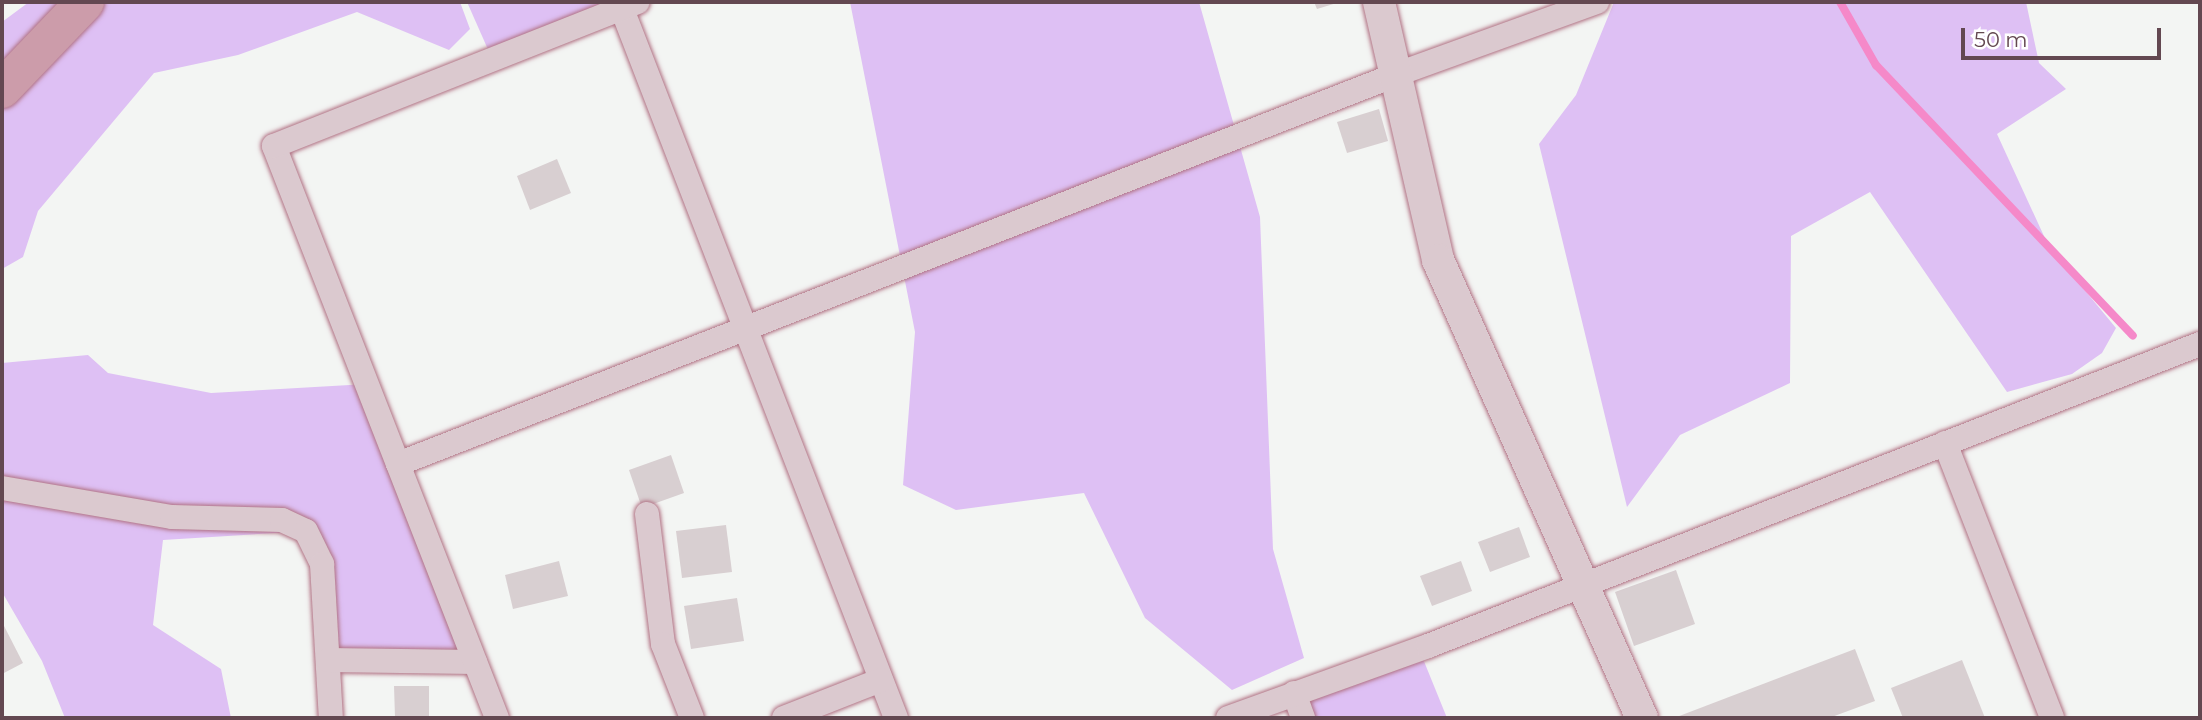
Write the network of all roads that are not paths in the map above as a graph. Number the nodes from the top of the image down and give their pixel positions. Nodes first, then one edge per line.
1 (85, 2) edge
2 (1379, 2) edge
3 (1597, 2) edge
4 (629, 5) edge
5 (1395, 75) junction
6 (2, 89) edge
7 (745, 328) junction
8 (2200, 344) edge
9 (1945, 443) junction
10 (398, 464) junction
11 (2, 488) edge
12 (647, 514) dead end
13 (1584, 582) junction
14 (328, 660) junction
15 (475, 662) junction
16 (881, 680) junction
17 (1294, 693) junction
18 (331, 718) edge
19 (497, 718) edge
20 (692, 718) edge
21 (784, 718) edge
22 (896, 718) edge
23 (1228, 718) edge
24 (1303, 718) edge
25 (1642, 718) edge
26 (2052, 718) edge

1 - 6 highway
2 - 5 street
3 - 5 street
4 - 7 street
4 - 10 street
5 - 7 street
5 - 13 street
7 - 10 street
7 - 16 street
8 - 9 street
9 - 13 street
9 - 26 street
10 - 15 street
11 - 14 street
12 - 20 street
13 - 17 street
13 - 25 street
14 - 15 street
14 - 18 street
15 - 19 street
16 - 21 street
16 - 22 street
17 - 23 street
17 - 24 street

